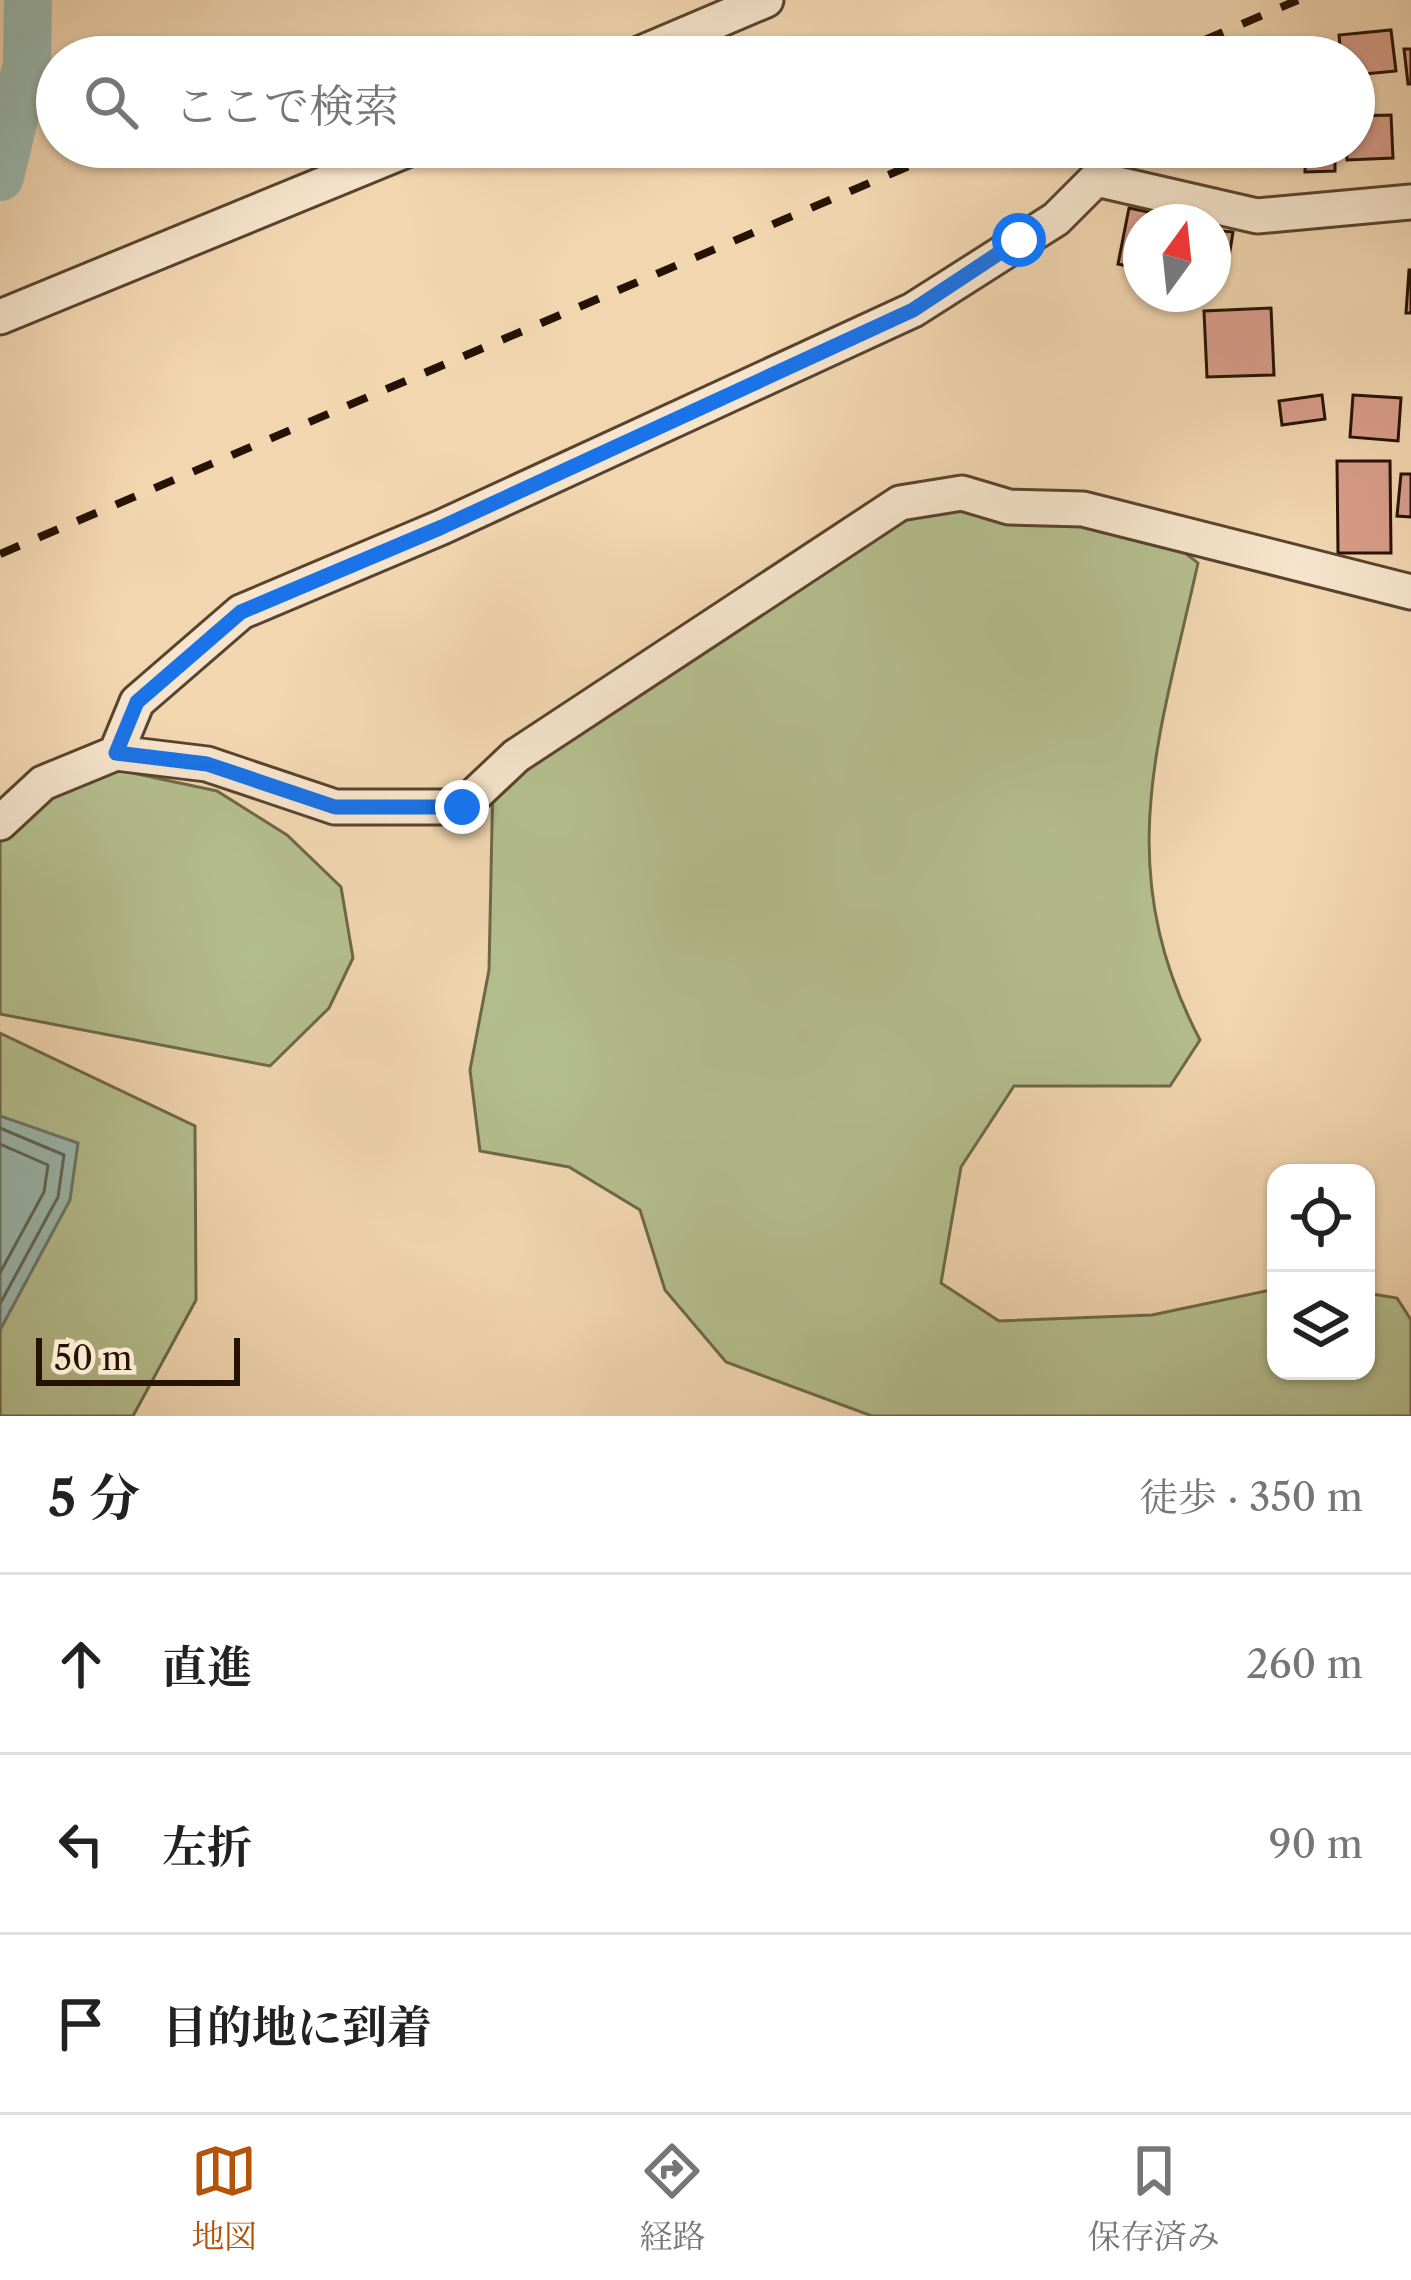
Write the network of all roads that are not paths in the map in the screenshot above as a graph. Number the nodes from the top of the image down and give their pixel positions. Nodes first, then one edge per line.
1 (745, 4) edge
2 (677, 36) edge
3 (363, 168) edge
4 (1411, 202) edge
5 (0, 317) edge
6 (1411, 592) edge
7 (116, 753) junction
8 (0, 823) edge

1 - 2 street
3 - 5 street
4 - 7 street
6 - 7 street
7 - 8 street

